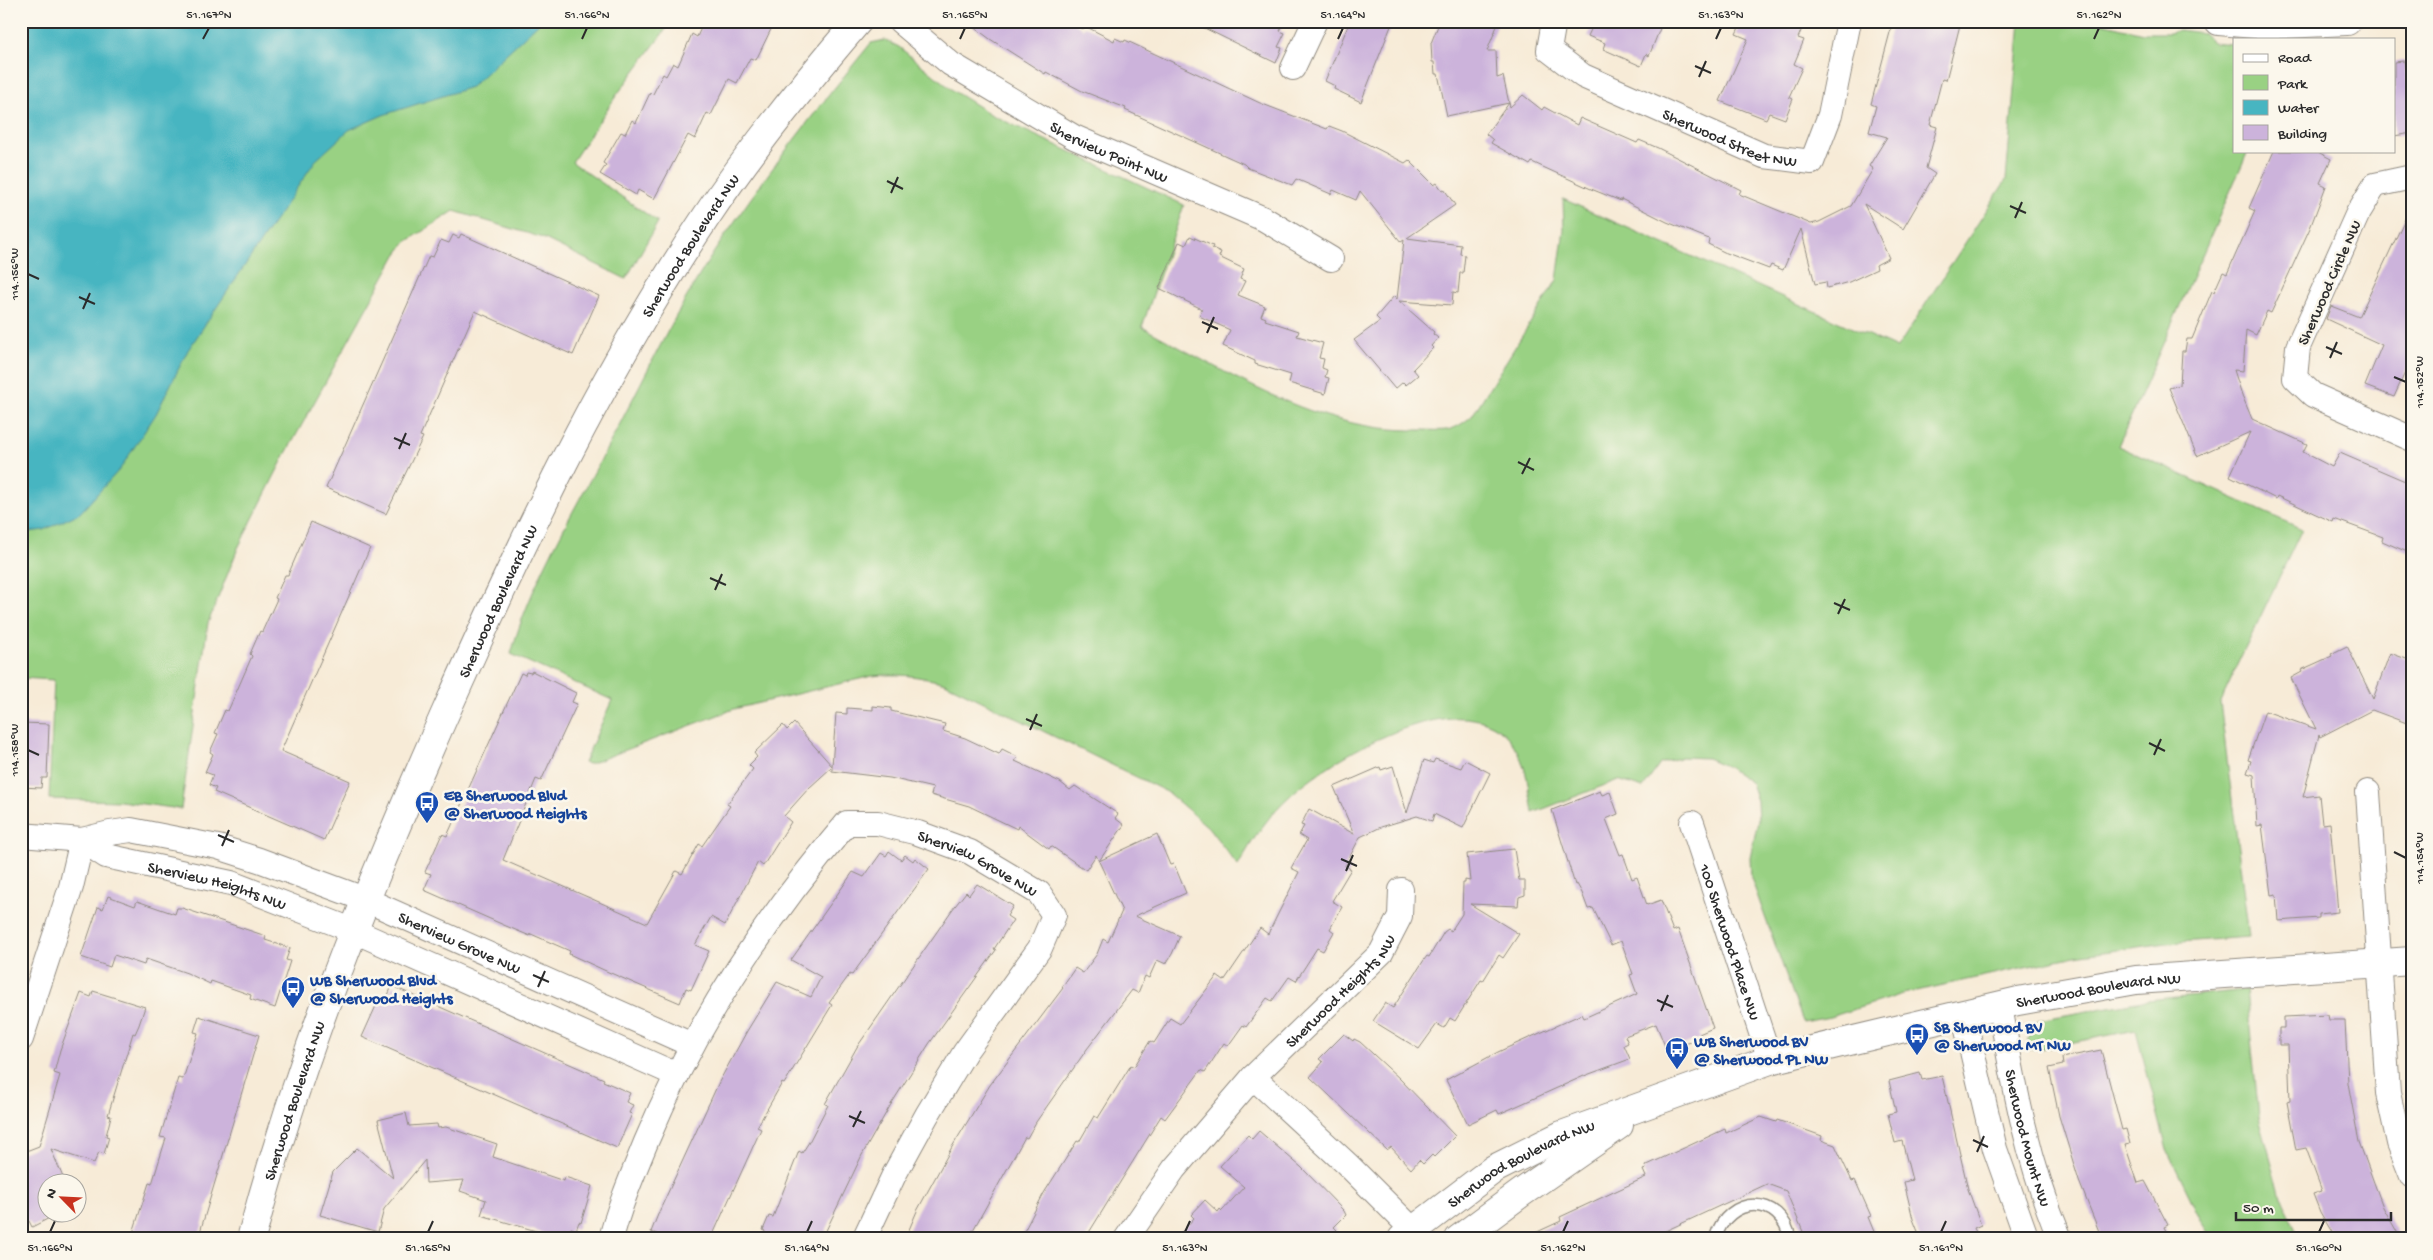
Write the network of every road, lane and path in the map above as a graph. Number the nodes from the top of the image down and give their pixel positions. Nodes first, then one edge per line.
1 (858, 21) edge
2 (900, 21) edge
3 (1315, 21) edge
4 (1554, 21) edge
5 (1849, 21) edge
6 (2219, 21) edge
7 (2347, 21) edge
8 (1293, 68) dead end
9 (2412, 177) edge
10 (1330, 259) dead end
11 (2412, 439) edge
12 (2368, 792) dead end
13 (1692, 823) dead end
14 (21, 834) edge
15 (82, 840) junction
16 (1401, 890) dead end
17 (364, 900) junction
18 (352, 930) junction
19 (2412, 961) edge
20 (2380, 963) junction
21 (2000, 1006) junction
22 (1963, 1013) junction
23 (21, 1039) edge
24 (692, 1045) junction
25 (1770, 1060) junction
26 (677, 1075) junction
27 (1253, 1076) junction
28 (1649, 1105) junction
29 (2412, 1176) edge
30 (1411, 1236) edge
31 (251, 1239) edge
32 (611, 1239) edge
33 (864, 1239) edge
34 (1126, 1239) edge
35 (1459, 1239) edge
36 (1716, 1239) edge
37 (1790, 1239) edge
38 (2027, 1239) edge
39 (2060, 1239) edge

1 - 17 street, Sherwood Boulevard NW
2 - 10 street, Sherview Point NW
3 - 8 street
4 - 5 street, Sherwood Street NW
6 - 7 street
9 - 11 street, Sherwood Circle NW
12 - 20 street
13 - 25 street, 100 Sherwood Place NW
14 - 15 street, Sherview Heights NW
15 - 17 street, Sherview Heights NW
15 - 18 street, Sherview Heights NW
15 - 23 street
16 - 27 street, Sherwood Heights NW
17 - 18 street, Sherwood Boulevard NW
17 - 24 street, Sherview Grove NW
18 - 26 street, Sherview Grove NW
18 - 31 street, Sherwood Boulevard NW
19 - 20 street, Sherwood Boulevard NW
20 - 21 street, Sherwood Boulevard NW
20 - 29 street
21 - 22 street, Sherwood Boulevard NW
21 - 39 street, Sherwood Mount NW
22 - 25 street, Sherwood Boulevard NW
22 - 38 street, Sherwood Mount NW
24 - 26 street, Sherview Grove NW
24 - 33 street, Sherview Grove NW
25 - 28 street, Sherwood Boulevard NW
26 - 32 street, Sherview Grove NW
27 - 30 street
27 - 34 street, Sherwood Heights NW
28 - 30 street, Sherwood Boulevard NW
28 - 35 street, Sherwood Boulevard NW
36 - 37 lane

